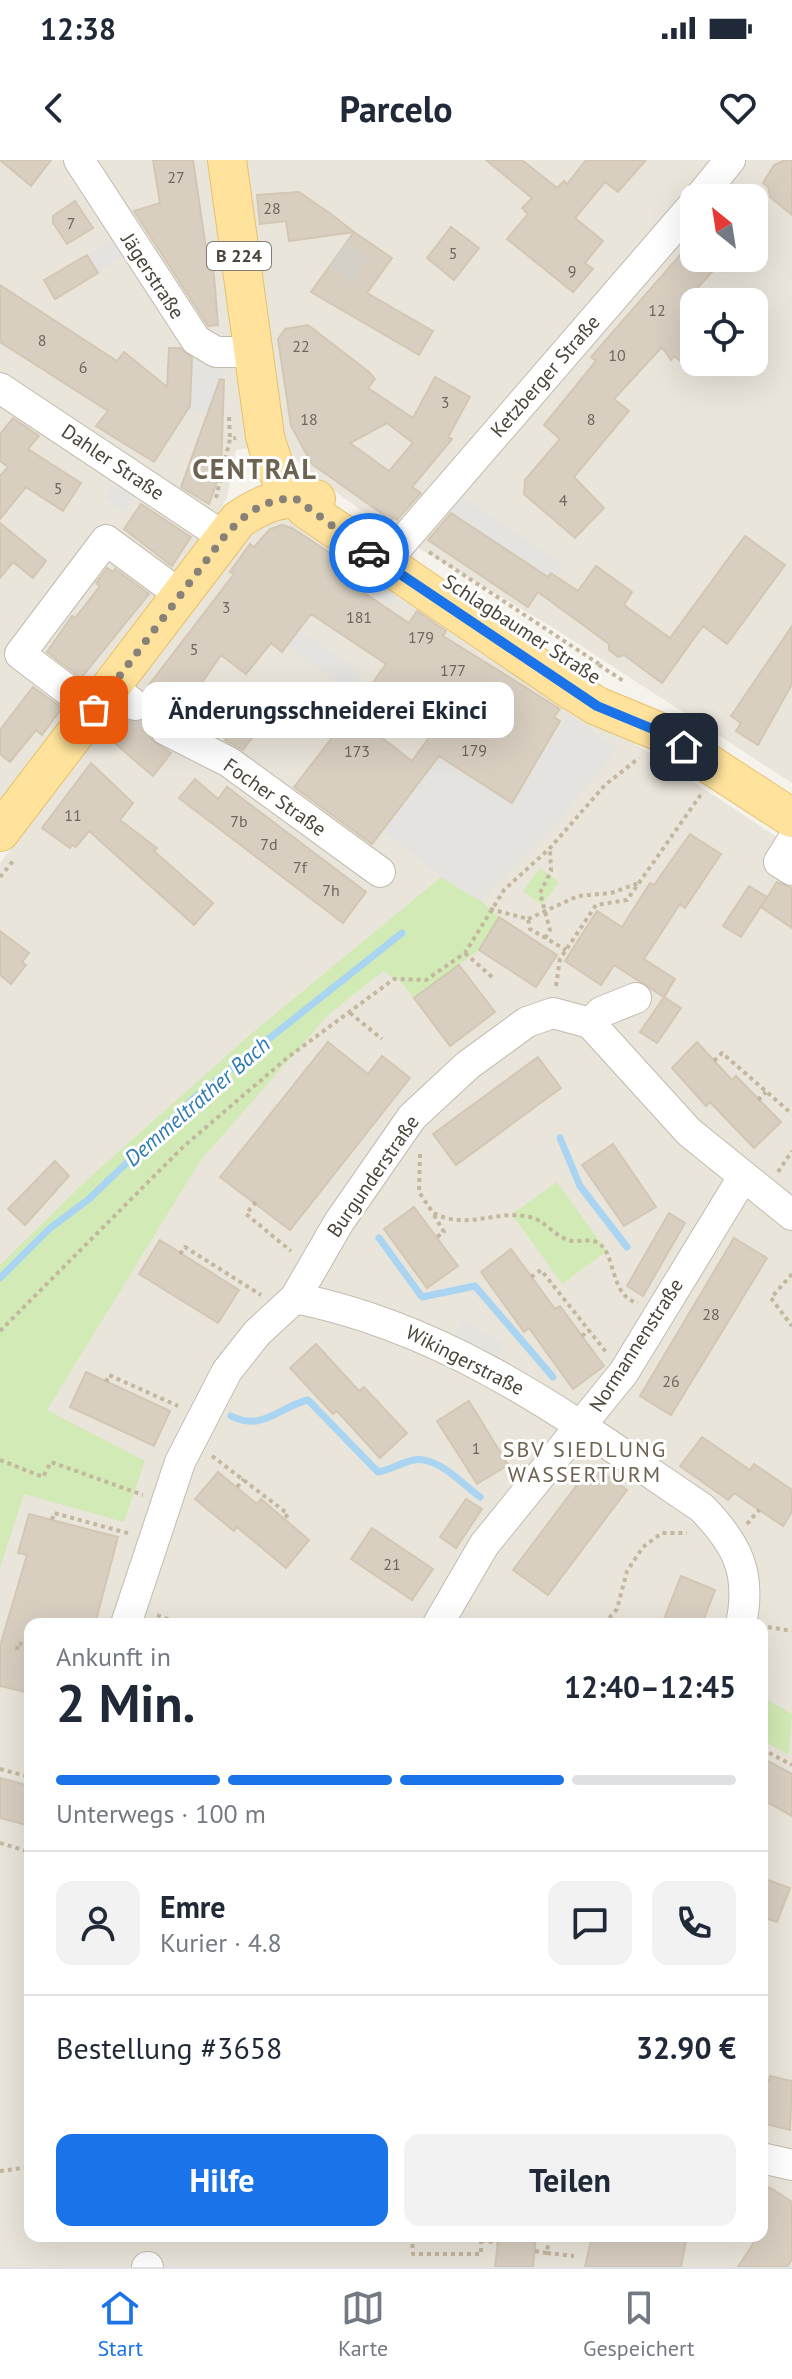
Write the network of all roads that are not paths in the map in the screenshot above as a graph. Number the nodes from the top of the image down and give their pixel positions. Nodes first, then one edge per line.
1 (79, 160) edge
2 (227, 160) edge
3 (730, 160) edge
4 (710, 184) edge
5 (680, 220) edge
6 (253, 352) junction
7 (0, 388) edge
8 (265, 436) junction
9 (295, 498) junction
10 (338, 507) junction
11 (231, 529) junction
12 (397, 548) junction
13 (182, 596) junction
14 (113, 701) junction
15 (166, 730) tunnel mouth
16 (646, 731) junction
17 (792, 818) edge
18 (0, 832) edge
19 (792, 841) edge
20 (792, 870) edge
21 (380, 872) dead end
22 (636, 998) dead end
23 (590, 1023) junction
24 (743, 1177) junction
25 (792, 1215) edge
26 (289, 1303) junction
27 (581, 1426) junction
28 (128, 1618) edge
29 (441, 1618) edge
30 (742, 1618) edge
31 (768, 2159) edge
32 (792, 2165) edge

1 - 6 street, Jägerstraße
2 - 6 main road, B 224
3 - 4 street
5 - 12 street, Ketzberger Straße
6 - 8 main road, B 224
7 - 11 street, Dahler Straße
8 - 9 main road, Schlagbaumer Straße / B 224
8 - 10 main road, Schlagbaumer Straße / B 224
8 - 11 main road
9 - 10 main road, Schlagbaumer Straße / B 224
9 - 11 main road
9 - 16 main road, Schlagbaumer Straße / B 224
10 - 12 main road, Schlagbaumer Straße / B 224
11 - 13 main road
12 - 16 main road, Schlagbaumer Straße / B 224
13 - 14 main road
13 - 14 street
14 - 18 main road
15 - 21 street, Focher Straße
16 - 17 main road, Schlagbaumer Straße / B 224
19 - 20 street
22 - 23 street
23 - 24 street
23 - 26 street, Burgunderstraße
24 - 25 street
24 - 27 street, Normannenstraße
26 - 27 street, Wikingerstraße
26 - 28 street, Burgunderstraße
27 - 29 street, Normannenstraße
27 - 30 street, Wikingerstraße
31 - 32 street

